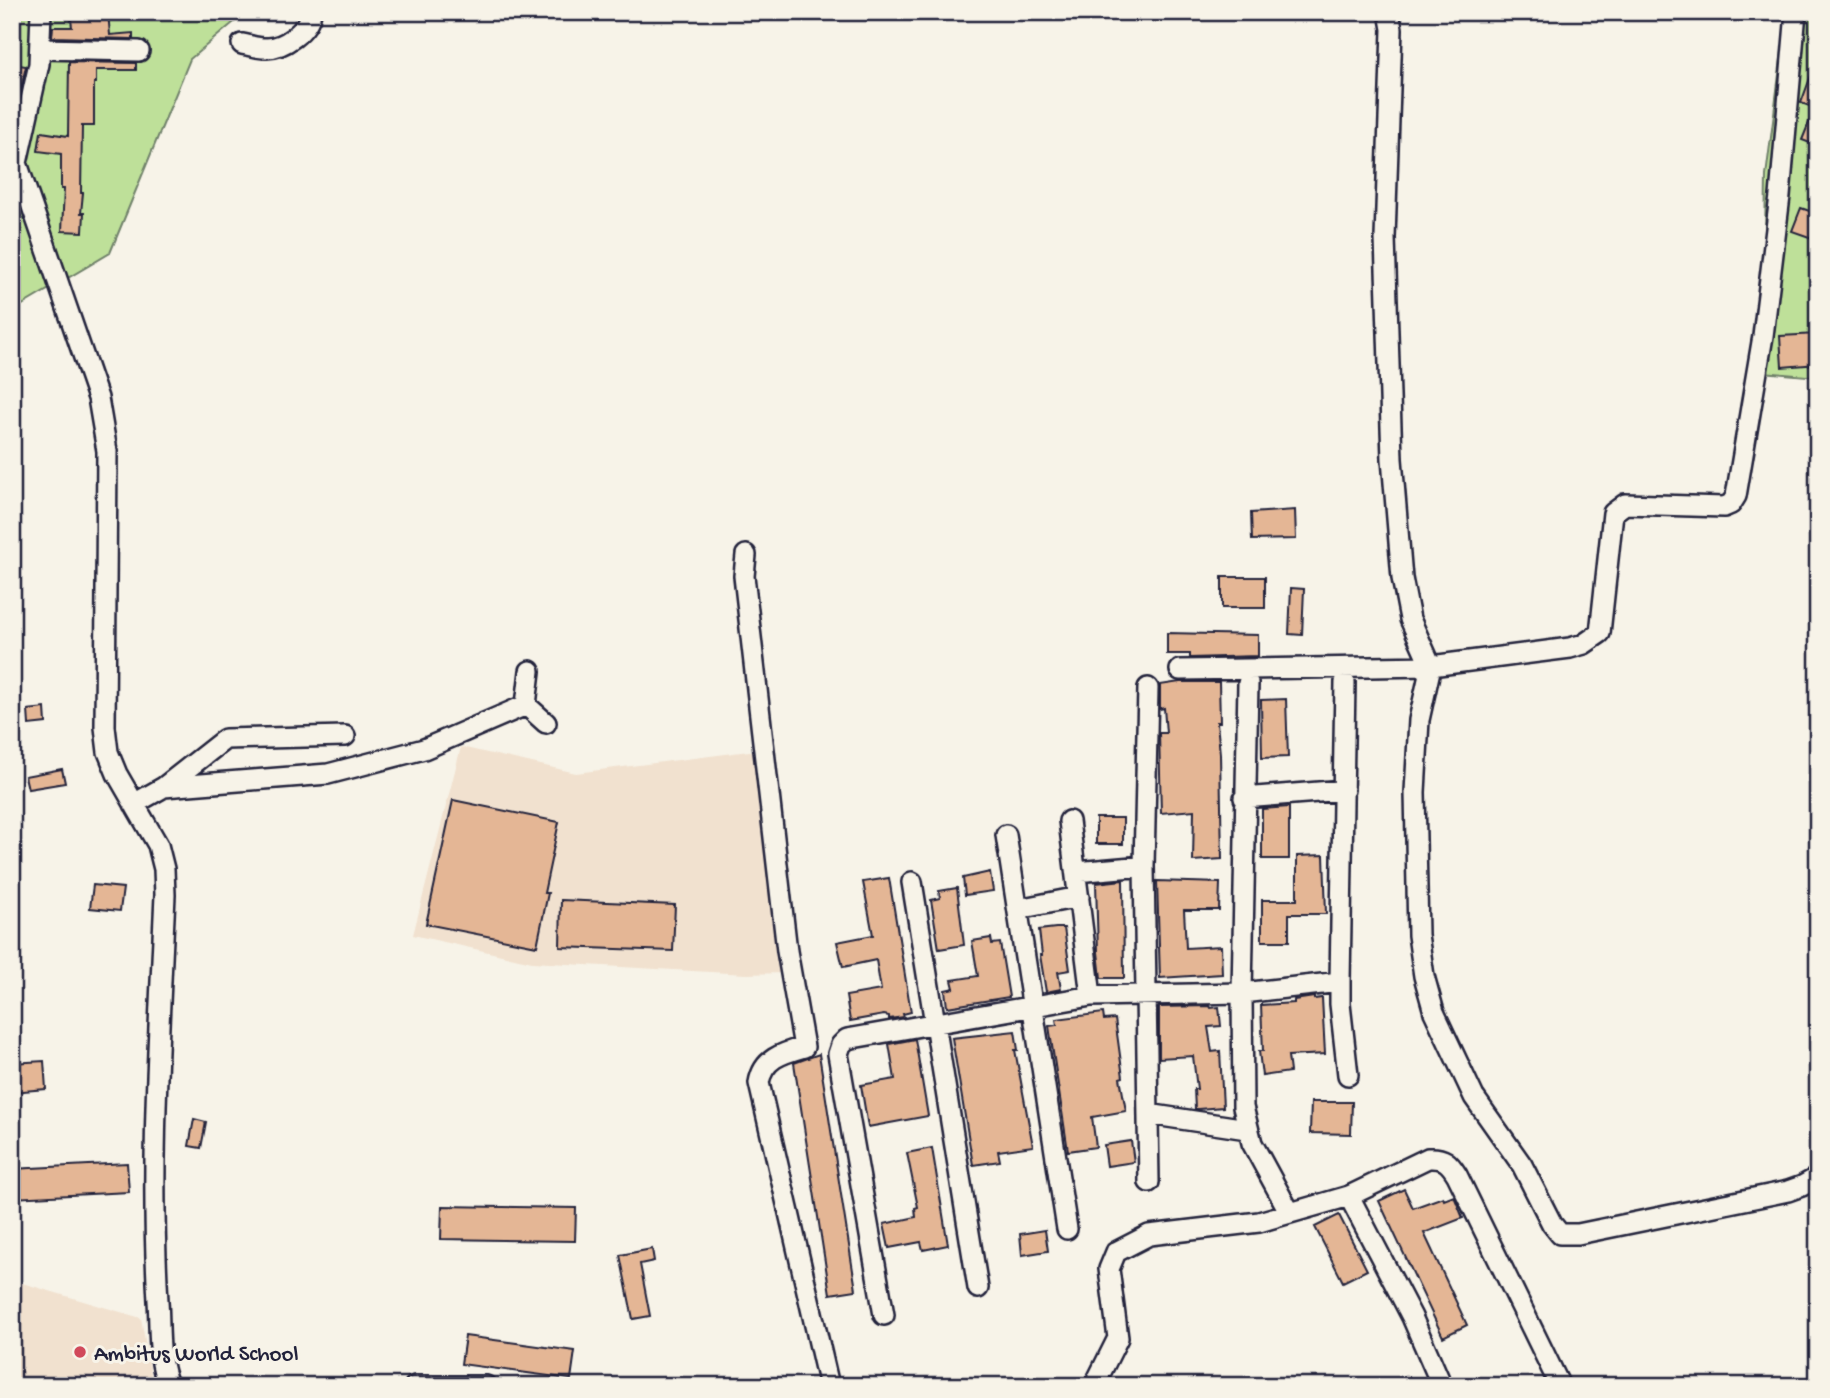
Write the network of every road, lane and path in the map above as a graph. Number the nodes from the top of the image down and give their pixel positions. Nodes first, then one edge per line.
1 (41, 12) edge
2 (311, 12) edge
3 (1389, 12) edge
4 (1796, 12) edge
5 (242, 44) dead end
6 (40, 49) junction
7 (139, 51) dead end
8 (15, 157) edge
9 (746, 555) dead end
10 (1432, 666) junction
11 (1180, 670) dead end
12 (530, 671) dead end
13 (1345, 682) dead end
14 (1248, 683) dead end
15 (1148, 688) dead end
16 (526, 705) junction
17 (546, 723) dead end
18 (345, 736) dead end
19 (164, 787) junction
20 (1343, 790) junction
21 (1244, 798) junction
22 (134, 804) junction
23 (1069, 821) dead end
24 (1006, 835) dead end
25 (1144, 866) junction
26 (1076, 872) junction
27 (912, 882) dead end
28 (1079, 897) junction
29 (1018, 909) junction
30 (1340, 982) junction
31 (1242, 992) junction
32 (1145, 995) junction
33 (1091, 996) junction
34 (1034, 1006) junction
35 (934, 1023) junction
36 (1349, 1075) dead end
37 (1148, 1114) junction
38 (1247, 1129) junction
39 (1818, 1177) edge
40 (1149, 1182) dead end
41 (1349, 1196) junction
42 (1290, 1213) junction
43 (1067, 1229) dead end
44 (978, 1288) dead end
45 (884, 1315) dead end
46 (169, 1386) edge
47 (415, 1386) edge
48 (485, 1386) edge
49 (830, 1386) edge
50 (1094, 1386) edge
51 (1442, 1386) edge
52 (1560, 1386) edge

1 - 6 street
2 - 5 street
3 - 10 street
4 - 10 street
6 - 7 street
6 - 8 street
8 - 22 street
9 - 49 street
10 - 11 street
10 - 39 street
12 - 16 street
13 - 20 street
14 - 21 street
15 - 25 street
16 - 17 street
16 - 19 street
18 - 19 street
19 - 22 street
20 - 21 street
20 - 30 street
21 - 31 street
22 - 46 street
23 - 26 street
24 - 29 street
25 - 26 street
25 - 32 street
26 - 28 street
27 - 35 street
28 - 29 street
28 - 33 street
29 - 34 street
30 - 31 street
30 - 36 street
31 - 32 street
31 - 38 street
32 - 33 street
32 - 37 street
33 - 34 street
34 - 35 street
34 - 43 street
35 - 44 street
35 - 45 street
37 - 38 street
37 - 40 street
38 - 42 street
41 - 42 street
41 - 51 street
41 - 52 street
42 - 50 street
47 - 48 street

